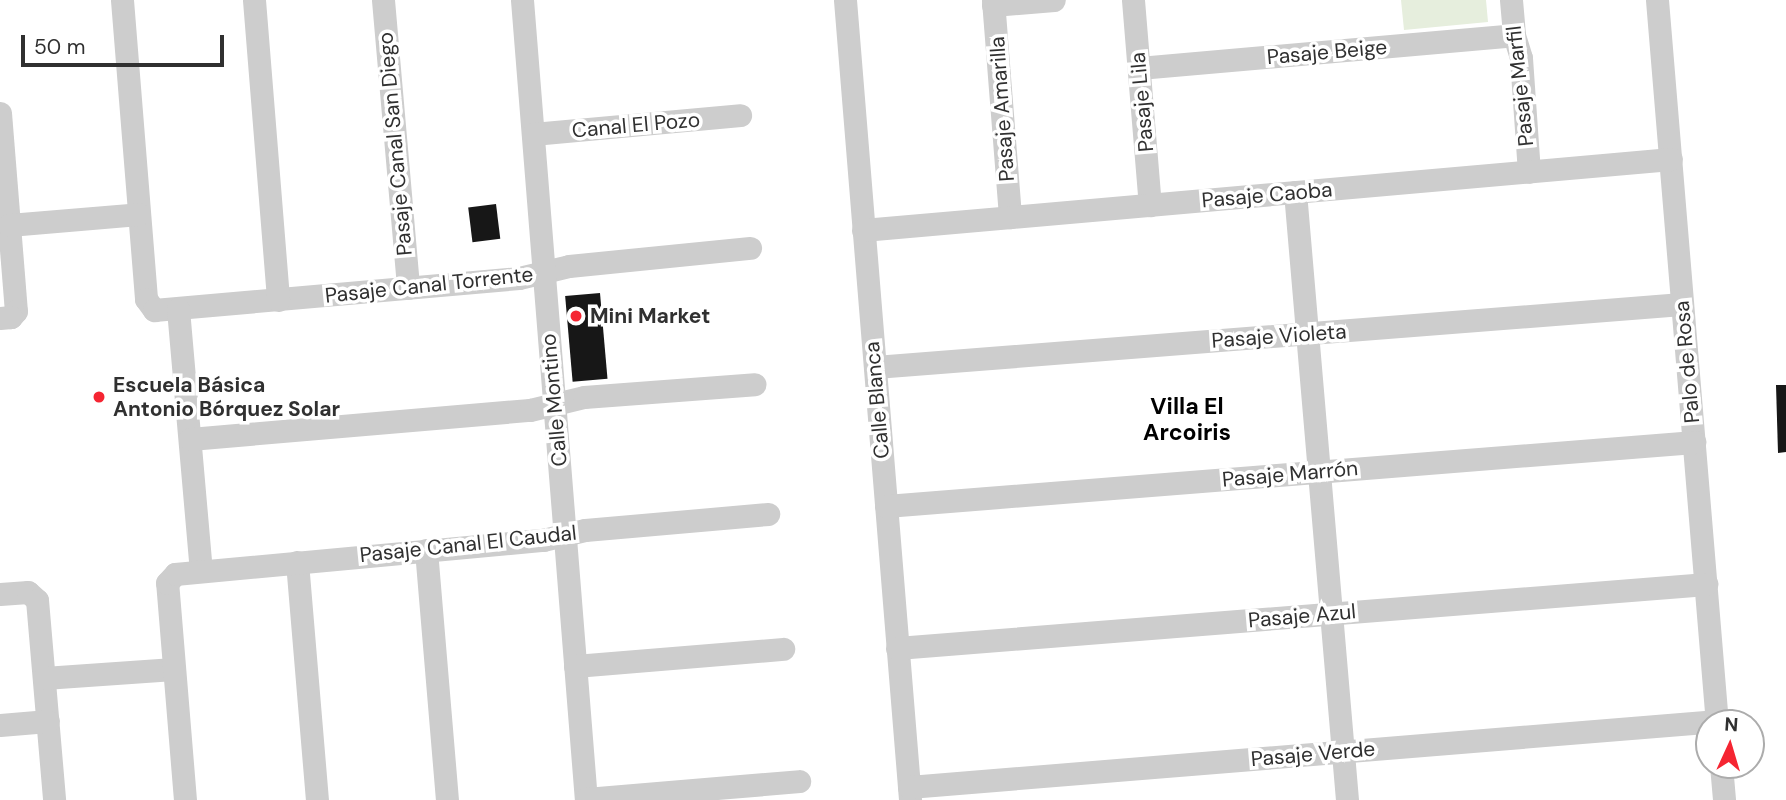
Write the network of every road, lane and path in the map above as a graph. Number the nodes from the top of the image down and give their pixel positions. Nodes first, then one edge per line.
1 (122, 0) edge
2 (254, 0) edge
3 (383, 0) edge
4 (845, 0) edge
5 (1054, 0) edge
6 (1133, 0) edge
7 (1511, 0) edge
8 (1657, 0) edge
9 (527, 1) edge
10 (993, 3) edge
11 (1514, 35) junction
12 (1139, 68) junction
13 (0, 113) edge
14 (740, 116) dead end
15 (533, 134) junction
16 (1671, 159) junction
17 (1529, 172) junction
18 (3, 182) edge
19 (1295, 192) junction
20 (1150, 205) junction
21 (139, 214) junction
22 (1010, 217) junction
23 (9, 225) junction
24 (863, 230) junction
25 (750, 248) dead end
26 (544, 272) junction
27 (408, 288) junction
28 (278, 300) junction
29 (1682, 304) junction
30 (178, 309) junction
31 (7, 317) edge
32 (1307, 333) junction
33 (875, 367) junction
34 (755, 384) dead end
35 (554, 404) junction
36 (190, 439) junction
37 (1694, 442) junction
38 (1319, 472) junction
39 (886, 506) junction
40 (768, 514) dead end
41 (565, 535) junction
42 (426, 550) junction
43 (296, 562) junction
44 (201, 570) junction
45 (1706, 584) junction
46 (0, 594) edge
47 (1331, 614) junction
48 (897, 648) junction
49 (783, 649) dead end
50 (575, 666) junction
51 (174, 668) junction
52 (44, 678) junction
53 (1716, 709) edge
54 (48, 721) junction
55 (1695, 724) edge
56 (0, 725) edge
57 (1343, 752) junction
58 (1722, 779) edge
59 (800, 781) dead end
60 (909, 794) edge
61 (586, 799) edge
62 (54, 800) edge
63 (185, 800) edge
64 (317, 800) edge
65 (447, 800) edge
66 (1347, 800) edge
67 (1724, 800) edge

1 - 21 street
2 - 28 street
3 - 27 street, Pasaje Canal San Diego
4 - 24 street, Calle Blanca
5 - 10 street
6 - 12 street, Pasaje Lila
7 - 11 street, Pasaje Marfil
8 - 16 street, Palo de Rosa
9 - 15 street, Calle Montino
10 - 22 street, Pasaje Amarilla
11 - 12 street, Pasaje Beige
11 - 17 street, Pasaje Marfil
12 - 20 street, Pasaje Lila
13 - 18 street
14 - 15 street, Canal El Pozo
15 - 26 street, Calle Montino
16 - 17 street, Pasaje Caoba
16 - 29 street, Palo de Rosa
17 - 19 street, Pasaje Caoba
18 - 23 street
19 - 20 street, Pasaje Caoba
19 - 32 street
20 - 22 street, Pasaje Caoba
21 - 23 street
21 - 30 street, Pasaje Canal Torrente
22 - 24 street, Pasaje Caoba
23 - 31 street
24 - 33 street, Calle Blanca
25 - 26 street, Pasaje Canal Torrente
26 - 27 street, Pasaje Canal Torrente
26 - 35 street, Calle Montino
27 - 28 street, Pasaje Canal Torrente
28 - 30 street, Pasaje Canal Torrente
29 - 32 street, Pasaje Violeta
29 - 37 street, Palo de Rosa
30 - 36 street
32 - 33 street, Pasaje Violeta
32 - 38 street
33 - 39 street, Calle Blanca
34 - 35 street
35 - 36 street
35 - 41 street, Calle Montino
36 - 44 street
37 - 38 street, Pasaje Marrón
37 - 45 street, Palo de Rosa
38 - 39 street, Pasaje Marrón
38 - 47 street
39 - 48 street, Calle Blanca
40 - 41 street, Pasaje Canal El Caudal
41 - 42 street, Pasaje Canal El Caudal
41 - 50 street, Calle Montino
42 - 43 street, Pasaje Canal El Caudal
42 - 65 street
43 - 44 street, Pasaje Canal El Caudal
43 - 64 street
44 - 51 street, Pasaje Canal El Caudal
45 - 47 street, Pasaje Azul
45 - 53 street, Palo de Rosa
46 - 52 street
47 - 48 street, Pasaje Azul
47 - 57 street
48 - 60 street, Calle Blanca
49 - 50 street
50 - 61 street, Calle Montino
51 - 52 street
51 - 63 street
52 - 54 street
54 - 56 street
54 - 62 street
55 - 57 street, Pasaje Verde
57 - 60 street, Pasaje Verde
57 - 66 street
58 - 67 street
59 - 61 street

